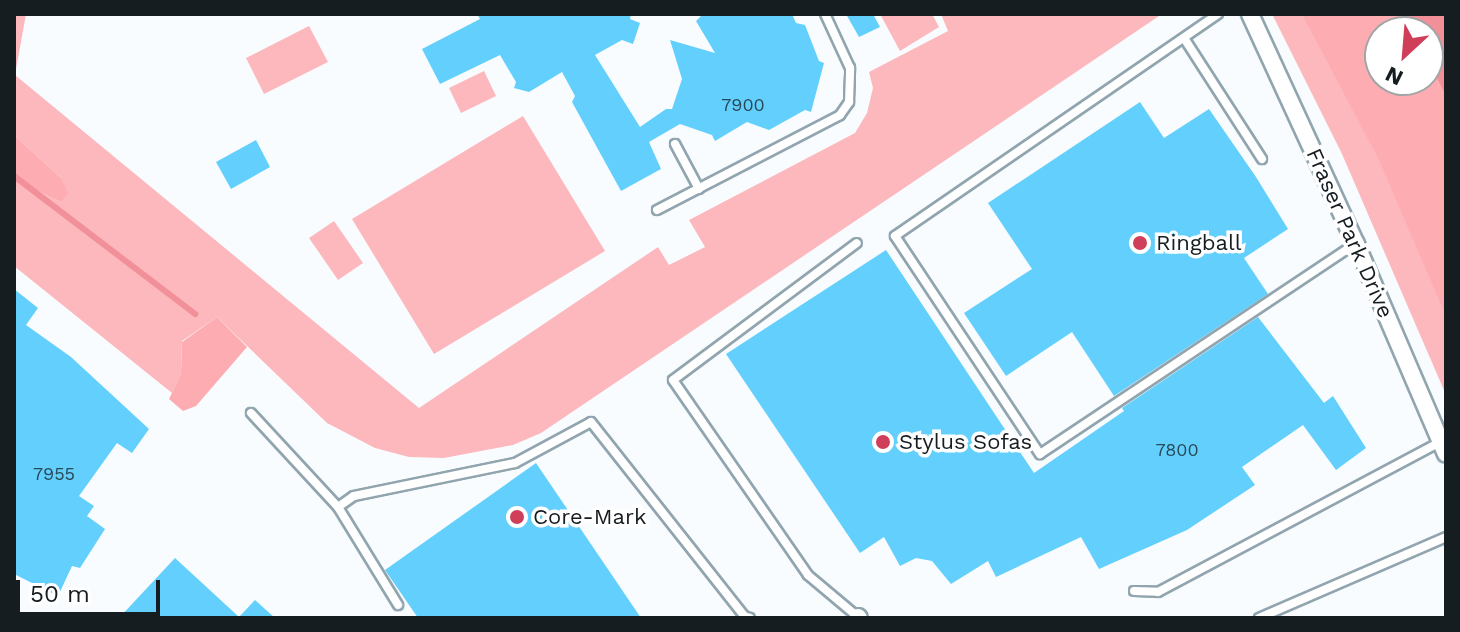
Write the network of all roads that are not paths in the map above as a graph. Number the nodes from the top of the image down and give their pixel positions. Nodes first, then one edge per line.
1 (825, 14) edge
2 (1218, 14) edge
3 (1250, 14) edge
4 (1184, 38) junction
5 (675, 144) dead end
6 (1262, 159) dead end
7 (699, 189) junction
8 (657, 210) dead end
9 (857, 243) dead end
10 (1356, 244) junction
11 (251, 413) dead end
12 (1443, 448) edge
13 (338, 507) junction
14 (1446, 537) edge
15 (1134, 591) dead end
16 (398, 605) dead end
17 (750, 618) edge
18 (857, 618) edge
19 (1259, 618) edge

1 - 7 lane
2 - 4 lane
3 - 10 street, Fraser Park Drive
4 - 6 lane
4 - 10 lane
5 - 7 lane
7 - 8 lane
9 - 18 lane
10 - 12 street, Fraser Park Drive
11 - 13 lane
12 - 15 lane
13 - 16 lane
13 - 17 lane
14 - 19 lane

